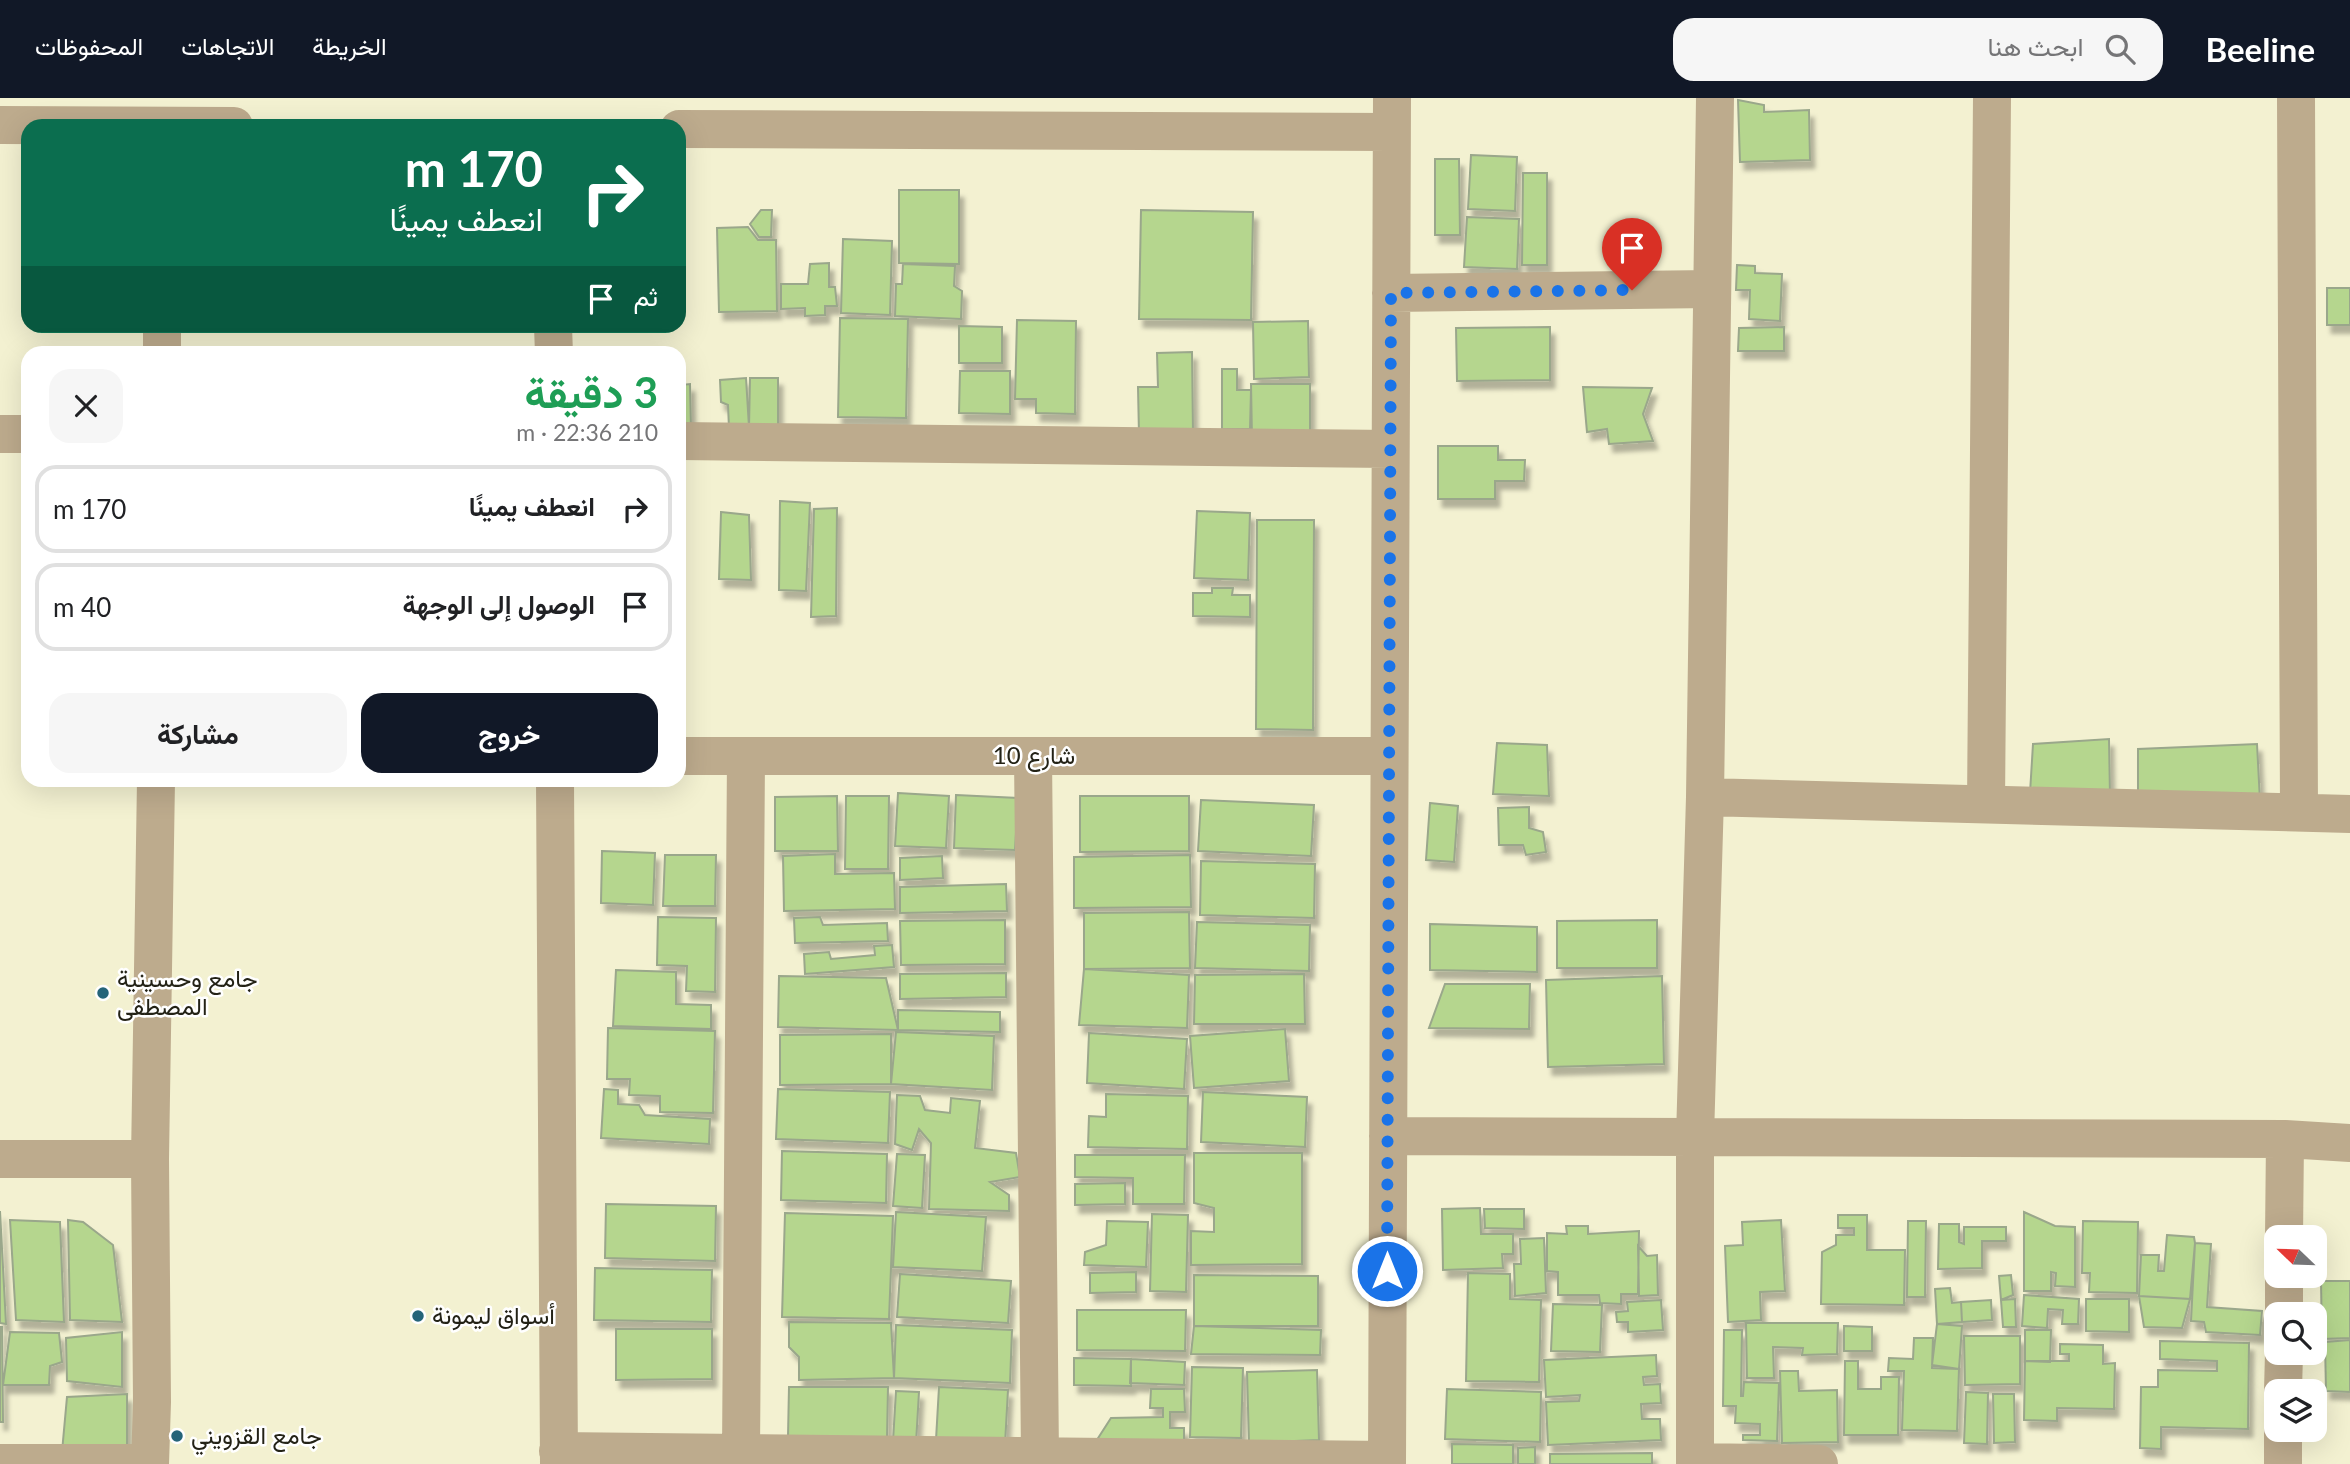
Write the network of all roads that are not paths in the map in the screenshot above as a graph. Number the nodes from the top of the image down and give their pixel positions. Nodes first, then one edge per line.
1 (1715, 98) edge
2 (1992, 98) edge
3 (2296, 98) edge
4 (1391, 115) edge
5 (0, 125) edge
6 (21, 125) edge
7 (686, 129) edge
8 (1712, 289) junction
9 (1391, 293) junction
10 (0, 434) edge
11 (21, 434) edge
12 (686, 441) edge
13 (1390, 449) junction
14 (686, 756) edge
15 (746, 756) junction
16 (1034, 756) junction
17 (1388, 756) junction
18 (156, 787) edge
19 (555, 787) edge
20 (1705, 797) junction
21 (1986, 804) junction
22 (2299, 811) junction
23 (2350, 814) edge
24 (1388, 1136) junction
25 (1695, 1137) junction
26 (2285, 1139) junction
27 (2350, 1143) edge
28 (0, 1159) edge
29 (150, 1159) junction
30 (2284, 1225) edge
31 (2283, 1442) edge
32 (741, 1453) junction
33 (1040, 1456) junction
34 (559, 1458) edge
35 (1387, 1462) edge
36 (0, 1463) edge
37 (1695, 1463) edge
38 (150, 1464) edge
39 (1819, 1464) edge
40 (2283, 1464) edge

1 - 8 street
2 - 21 street
3 - 22 street
4 - 7 street
4 - 9 street
5 - 6 street
8 - 9 street
8 - 20 street
9 - 13 street
10 - 11 street
12 - 13 street
13 - 17 street
14 - 15 street, شارع 10
15 - 16 street, شارع 10
15 - 32 street
16 - 17 street, شارع 10
16 - 33 street
17 - 24 street
18 - 29 street
19 - 34 street
20 - 21 street
20 - 25 street
21 - 22 street
22 - 23 street
24 - 25 street
24 - 35 street
25 - 26 street
25 - 37 street
26 - 27 street
26 - 30 street
28 - 29 street
29 - 38 street
31 - 40 street
32 - 33 street
32 - 34 street
33 - 35 street
36 - 38 street
37 - 39 street

